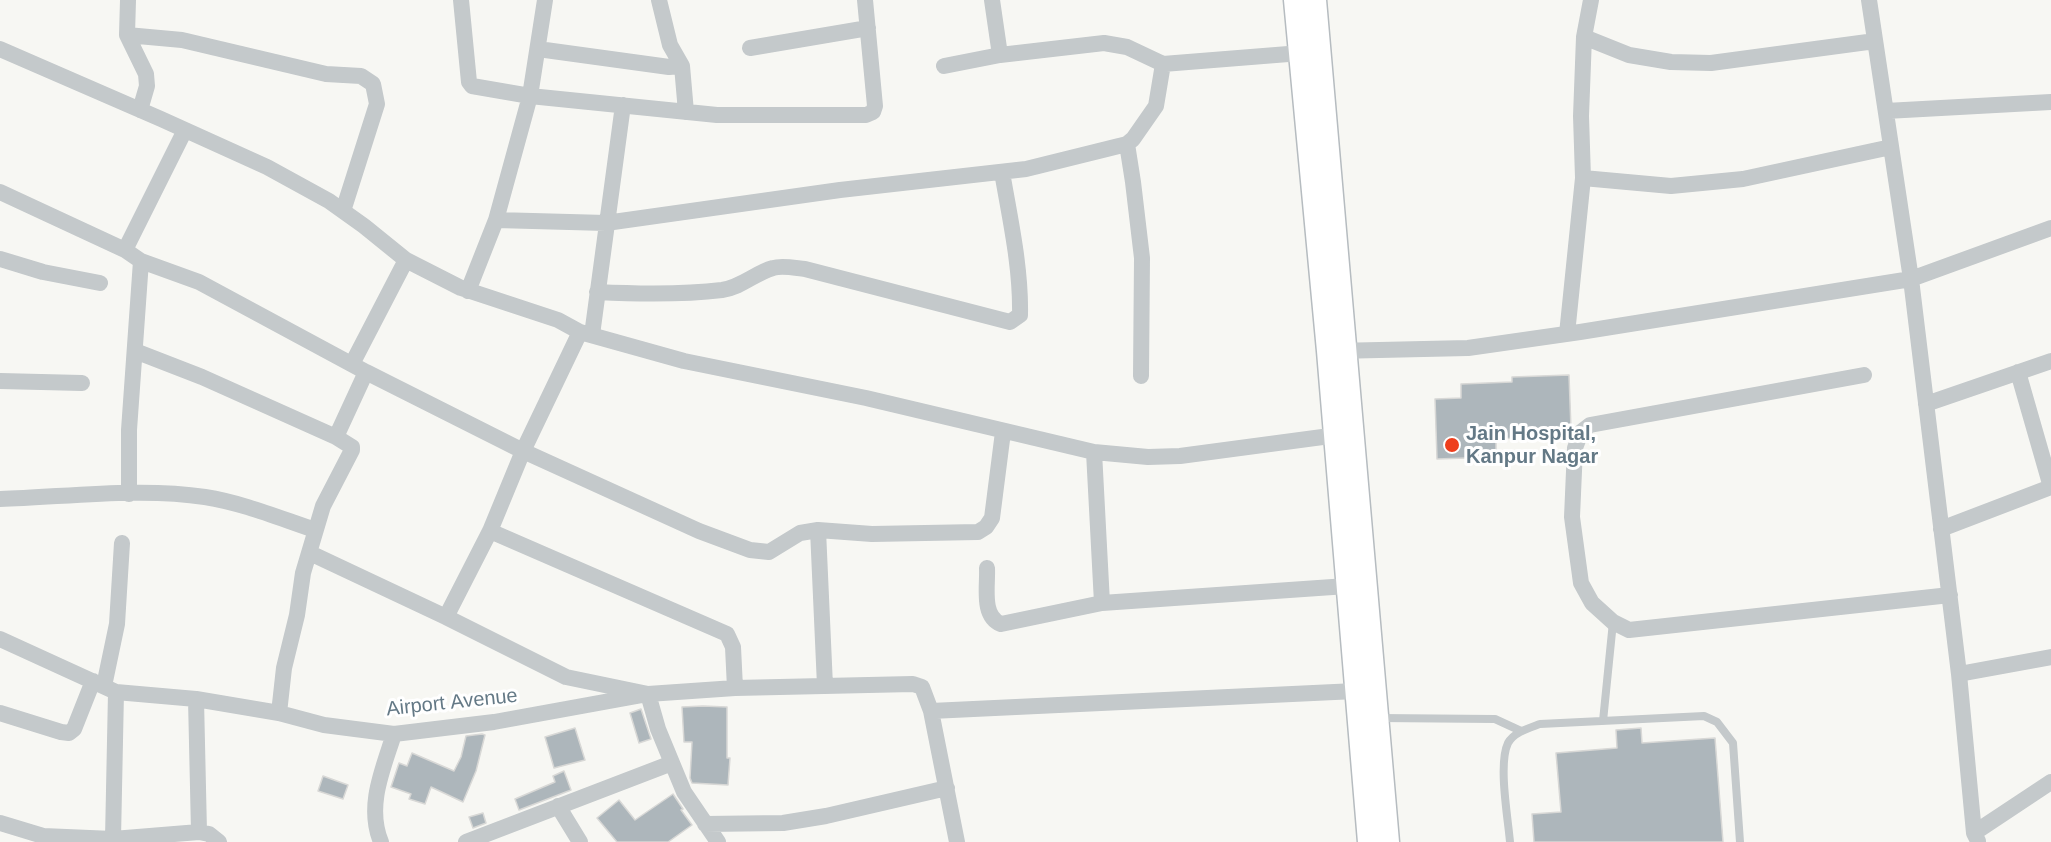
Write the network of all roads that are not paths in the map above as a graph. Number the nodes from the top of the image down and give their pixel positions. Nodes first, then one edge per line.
1 (128, 0) edge
2 (461, 0) edge
3 (545, 0) edge
4 (659, 0) edge
5 (865, 0) edge
6 (992, 0) edge
7 (1295, 0) edge
8 (1315, 0) edge
9 (1869, 0) edge
10 (1595, 1) edge
11 (868, 28) junction
12 (126, 35) junction
13 (1584, 37) junction
14 (1875, 41) junction
15 (750, 48) dead end
16 (0, 49) edge
17 (538, 49) junction
18 (1301, 53) junction
19 (1000, 56) junction
20 (1163, 64) junction
21 (682, 66) junction
22 (944, 66) dead end
23 (530, 96) junction
24 (2051, 102) edge
25 (623, 105) junction
26 (140, 110) junction
27 (1886, 111) junction
28 (686, 112) junction
29 (184, 130) junction
30 (1127, 144) junction
31 (1891, 147) junction
32 (1002, 172) junction
33 (1583, 178) junction
34 (0, 192) edge
35 (343, 210) junction
36 (496, 220) junction
37 (606, 223) junction
38 (2051, 228) edge
39 (125, 250) junction
40 (0, 259) edge
41 (406, 260) junction
42 (141, 261) junction
43 (1911, 279) junction
44 (100, 283) dead end
45 (468, 291) junction
46 (597, 292) junction
47 (586, 334) junction
48 (1567, 334) junction
49 (135, 351) junction
50 (1336, 351) junction
51 (2051, 362) edge
52 (359, 368) junction
53 (2018, 372) junction
54 (1864, 375) dead end
55 (1141, 376) dead end
56 (0, 381) edge
57 (82, 383) dead end
58 (1926, 404) junction
59 (1003, 432) junction
60 (1343, 434) junction
61 (336, 437) junction
62 (523, 452) junction
63 (1094, 452) junction
64 (2051, 488) edge
65 (129, 494) junction
66 (0, 499) edge
67 (1941, 529) junction
68 (315, 530) junction
69 (818, 530) junction
70 (490, 531) junction
71 (122, 543) dead end
72 (310, 553) junction
73 (987, 568) dead end
74 (1347, 586) junction
75 (1950, 595) junction
76 (1102, 603) junction
77 (446, 617) junction
78 (1613, 622) junction
79 (0, 639) edge
80 (2051, 657) edge
81 (1959, 674) junction
82 (104, 686) junction
83 (825, 686) junction
84 (735, 688) junction
85 (1356, 691) junction
86 (648, 694) junction
87 (196, 699) junction
88 (931, 711) junction
89 (0, 712) edge
90 (279, 713) junction
91 (1377, 718) junction
92 (1603, 721) junction
93 (1521, 731) junction
94 (394, 734) junction
95 (672, 762) junction
96 (2051, 782) edge
97 (947, 788) junction
98 (558, 806) junction
99 (0, 823) edge
100 (705, 824) junction
101 (199, 832) junction
102 (1976, 838) edge
103 (43, 839) edge
104 (113, 839) junction
105 (219, 842) edge
106 (381, 842) edge
107 (466, 842) edge
108 (580, 842) edge
109 (718, 842) edge
110 (957, 842) edge
111 (1369, 842) edge
112 (1388, 842) edge
113 (1510, 842) edge
114 (1740, 842) edge

1 - 12 street
2 - 23 street
3 - 17 street
4 - 21 street
5 - 11 street
6 - 19 street
7 - 18 main road
8 - 50 main road
9 - 14 street
10 - 13 street
11 - 15 street
11 - 28 street
12 - 26 street
12 - 35 street
13 - 14 street
13 - 33 street
14 - 27 street
16 - 26 street
17 - 21 street
17 - 23 street
18 - 20 street
18 - 50 main road
19 - 20 street
19 - 22 street
20 - 30 street
21 - 28 street
23 - 25 street
23 - 36 street
24 - 27 street
25 - 28 street
25 - 37 street
26 - 29 street
27 - 31 street
29 - 35 street
29 - 39 street
30 - 32 street
30 - 55 street
31 - 33 street
31 - 43 street
32 - 37 street
32 - 46 street
33 - 48 street
34 - 39 street
35 - 41 street
36 - 37 street
36 - 45 street
37 - 46 street
38 - 43 street
39 - 42 street
40 - 44 street
41 - 45 street
41 - 52 street
42 - 49 street
42 - 52 street
43 - 48 street
43 - 58 street
45 - 47 street
46 - 47 street
47 - 59 street
47 - 62 street
48 - 50 street
49 - 61 street
49 - 65 street
50 - 60 main road
51 - 53 street
52 - 61 street
52 - 62 street
53 - 58 street
53 - 64 street
54 - 78 street
56 - 57 street
58 - 67 street
59 - 63 street
59 - 69 street
60 - 63 street
60 - 74 main road
60 - 91 main road
61 - 68 street
62 - 69 street
62 - 70 street
63 - 76 street
64 - 67 street
65 - 66 street
65 - 68 street
67 - 75 street
68 - 72 street
69 - 83 street
70 - 77 street
70 - 84 street
71 - 82 street
72 - 77 street
72 - 90 street
73 - 76 street
74 - 76 street
74 - 85 main road
75 - 78 street
75 - 81 street
77 - 86 street
78 - 92 lane
79 - 82 street, Airport Avenue
80 - 81 street
81 - 102 street
82 - 87 street, Airport Avenue
82 - 89 street
82 - 104 street
83 - 84 street
83 - 88 street
84 - 86 street
85 - 88 street
85 - 111 main road
86 - 94 street, Airport Avenue
86 - 95 street
87 - 90 street, Airport Avenue
87 - 101 street
88 - 97 street
90 - 94 street, Airport Avenue
91 - 93 lane
91 - 112 main road
92 - 93 lane
92 - 114 lane
93 - 113 lane
94 - 106 street
95 - 98 street
95 - 100 street
96 - 102 street
97 - 100 street
97 - 110 street
98 - 107 street
98 - 108 street
99 - 103 street
100 - 109 street
101 - 104 street
101 - 105 street
103 - 104 street

